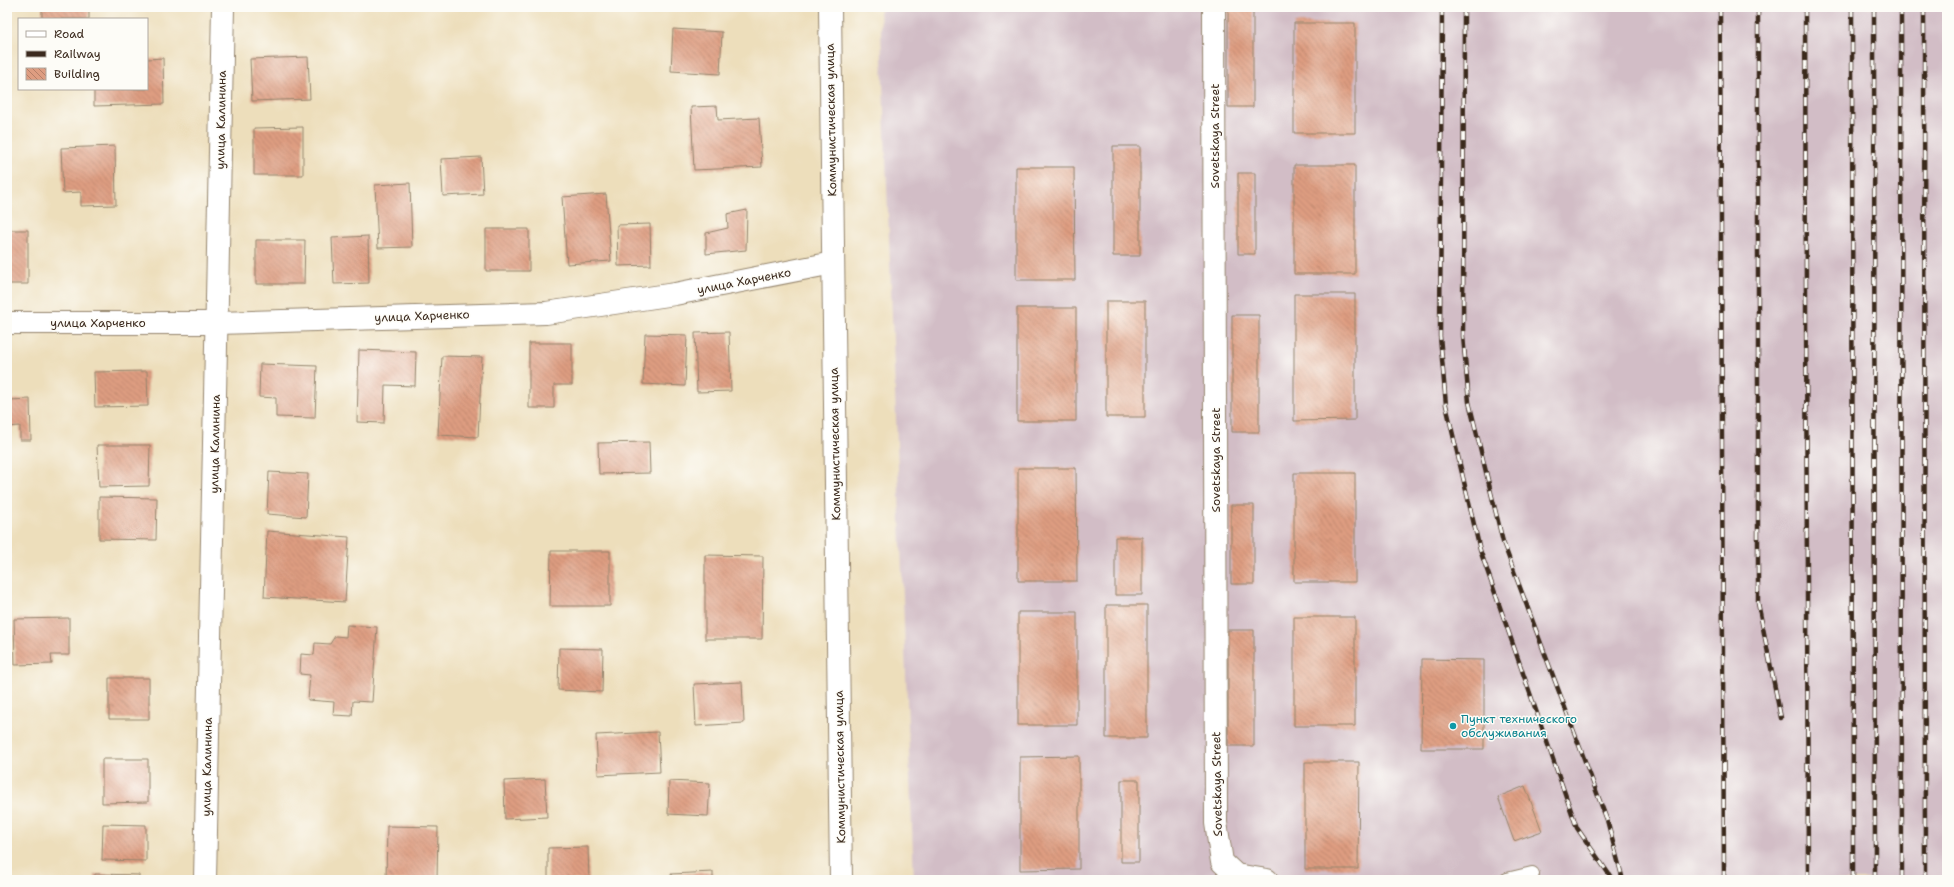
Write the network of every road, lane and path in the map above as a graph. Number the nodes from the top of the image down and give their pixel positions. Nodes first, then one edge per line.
1 (223, 7) edge
2 (830, 7) edge
3 (1214, 7) edge
4 (833, 262) junction
5 (7, 323) edge
6 (218, 323) junction
7 (1532, 874) dead end
8 (205, 880) edge
9 (841, 880) edge
10 (1267, 880) edge
11 (1507, 880) edge

1 - 6 street, улица Калинина
2 - 4 street, Коммунистическая улица
3 - 10 street, Sovetskaya Street
4 - 6 street, улица Харченко
4 - 9 street, Коммунистическая улица
5 - 6 street, улица Харченко
6 - 8 street, улица Калинина
7 - 11 lane

